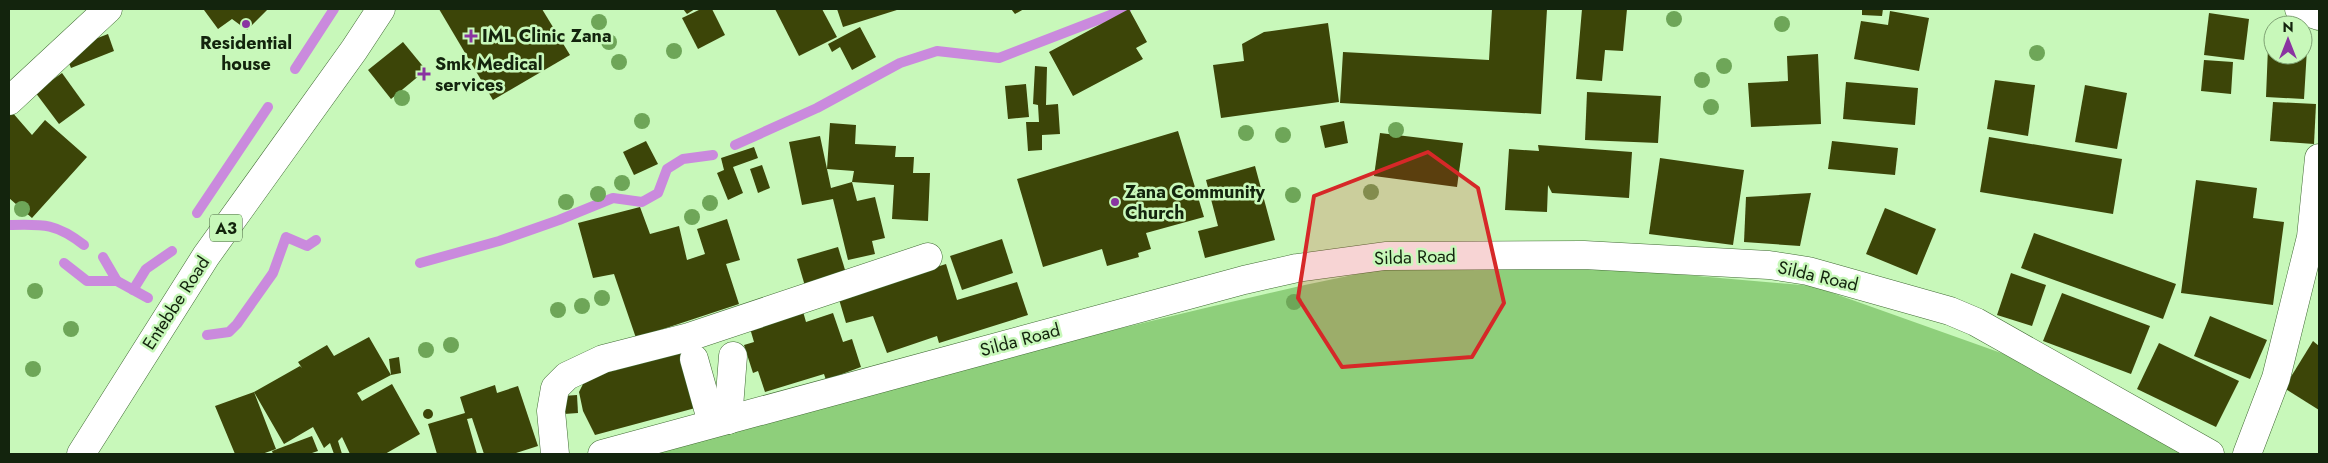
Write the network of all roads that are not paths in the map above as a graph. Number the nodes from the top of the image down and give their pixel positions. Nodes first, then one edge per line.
1 (108, 9) edge
2 (381, 9) edge
3 (2299, 9) edge
4 (2319, 16) edge
5 (9, 102) edge
6 (2319, 158) edge
7 (928, 257) dead end
8 (733, 356) dead end
9 (694, 359) dead end
10 (720, 422) junction
11 (81, 454) edge
12 (555, 454) edge
13 (602, 454) edge
14 (2210, 454) edge
15 (2246, 454) edge

1 - 5 street
2 - 11 street, Entebbe Road / A3
3 - 4 street
6 - 15 street
7 - 12 street
8 - 10 street
9 - 10 street
10 - 13 street, Silda Road
10 - 14 street, Silda Road

